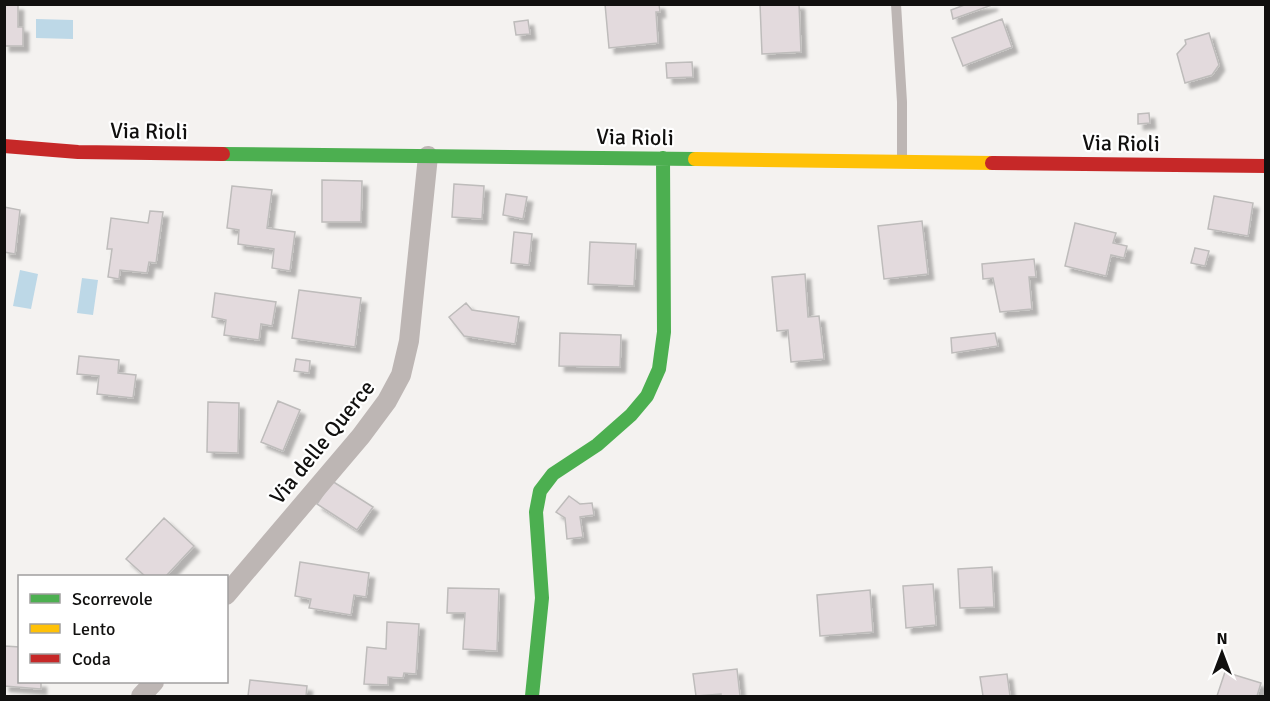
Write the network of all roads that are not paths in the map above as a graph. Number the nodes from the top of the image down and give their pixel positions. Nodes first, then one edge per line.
1 (896, 4) edge
2 (4, 146) edge
3 (428, 156) junction
4 (663, 158) junction
5 (902, 162) junction
6 (1266, 166) edge
7 (228, 593) edge
8 (152, 683) edge
9 (141, 696) edge
10 (532, 696) edge

1 - 5 lane
2 - 3 main road, Via Rioli
3 - 4 main road, Via Rioli
3 - 7 street, Via delle Querce
4 - 5 main road, Via Rioli
4 - 10 main road
5 - 6 main road, Via Rioli
8 - 9 street

